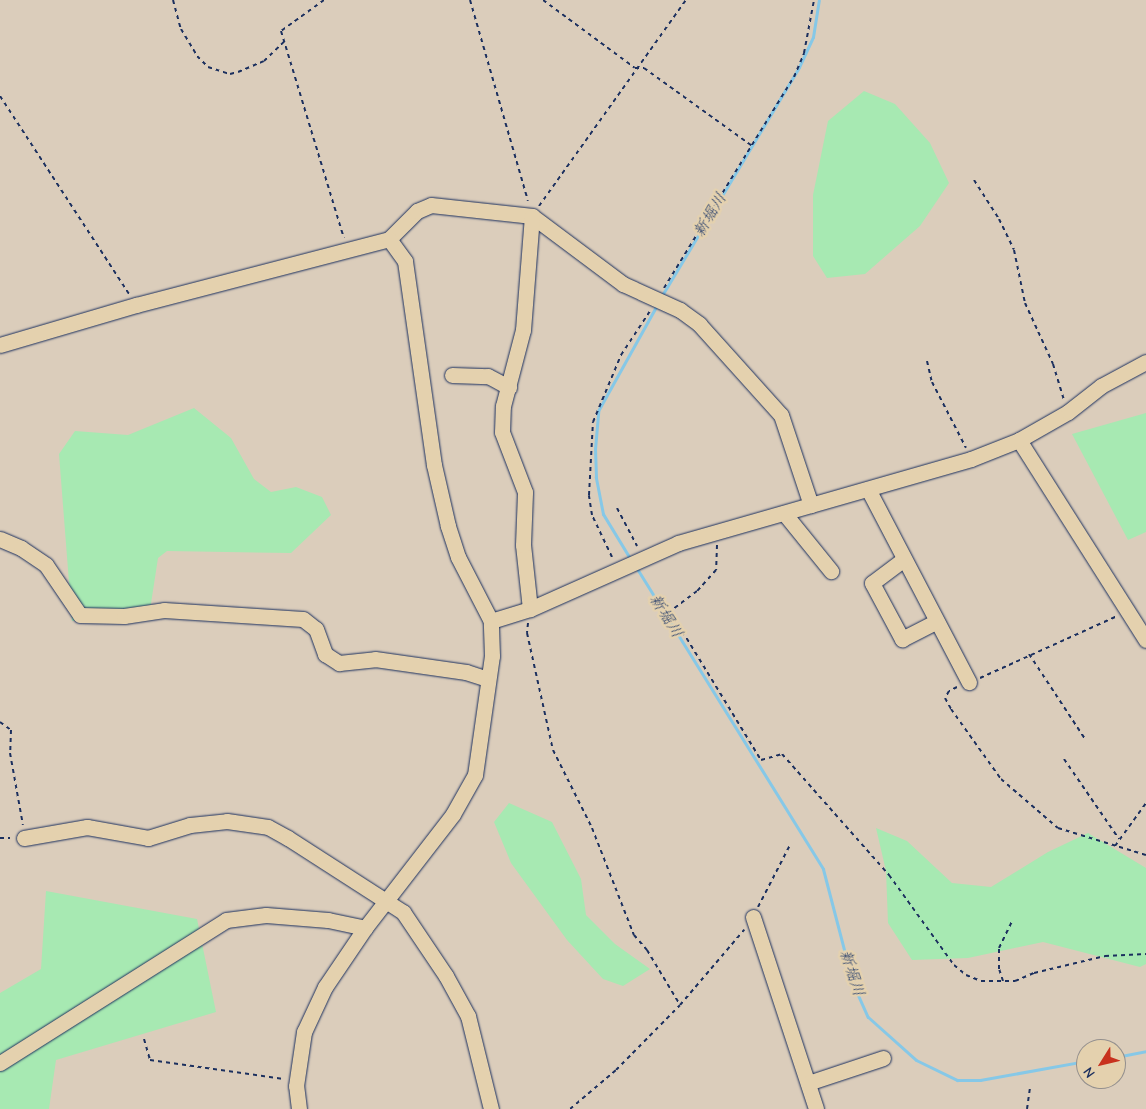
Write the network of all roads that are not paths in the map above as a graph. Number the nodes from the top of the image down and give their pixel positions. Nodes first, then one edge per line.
1 (532, 216) junction
2 (389, 239) junction
3 (0, 344) edge
4 (1146, 362) edge
5 (452, 375) dead end
6 (508, 386) junction
7 (1019, 440) junction
8 (868, 489) junction
9 (811, 505) junction
10 (784, 513) junction
11 (0, 539) edge
12 (904, 559) junction
13 (831, 571) dead end
14 (530, 609) junction
15 (491, 621) junction
16 (937, 621) junction
17 (1146, 640) edge
18 (488, 679) junction
19 (969, 682) road end
20 (24, 838) road end
21 (388, 901) junction
22 (753, 918) road end
23 (365, 928) junction
24 (883, 1058) dead end
25 (0, 1063) edge
26 (808, 1082) junction
27 (299, 1109) edge
28 (490, 1109) edge
29 (816, 1109) edge

1 - 2 street
1 - 6 street
1 - 9 street
2 - 3 street
2 - 15 street
4 - 7 street
5 - 6 street
6 - 14 street
7 - 8 street
7 - 17 street
8 - 9 street
8 - 12 street
9 - 10 street
10 - 13 street
10 - 14 street
11 - 18 street
12 - 16 street
12 - 16 street
14 - 15 street
15 - 18 street
16 - 19 street
18 - 21 street
20 - 21 street
21 - 23 street
21 - 28 street
22 - 26 street
23 - 25 street
23 - 27 street
24 - 26 street
26 - 29 street

